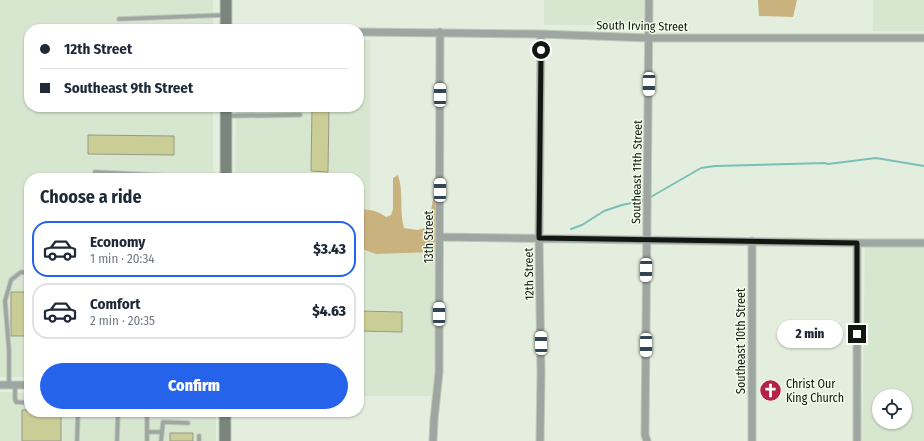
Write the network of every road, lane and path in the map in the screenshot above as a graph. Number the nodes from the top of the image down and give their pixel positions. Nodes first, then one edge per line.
1 (226, 0) edge
2 (649, 0) edge
3 (226, 16) junction
4 (119, 19) dead end
5 (226, 24) edge
6 (364, 32) edge
7 (440, 32) junction
8 (541, 34) junction
9 (649, 38) junction
10 (924, 38) edge
11 (226, 112) edge
12 (300, 115) dead end
13 (95, 172) dead end
14 (115, 173) edge
15 (226, 173) edge
16 (440, 237) junction
17 (539, 238) junction
18 (647, 240) junction
19 (752, 242) junction
20 (924, 242) edge
21 (857, 243) junction
22 (24, 272) edge
23 (0, 385) edge
24 (12, 385) junction
25 (24, 385) edge
26 (24, 403) edge
27 (78, 417) edge
28 (118, 417) edge
29 (146, 417) edge
30 (225, 417) edge
31 (188, 423) dead end
32 (147, 432) junction
33 (162, 432) junction
34 (199, 436) dead end
35 (78, 441) edge
36 (117, 441) edge
37 (147, 441) edge
38 (161, 441) edge
39 (199, 441) edge
40 (225, 441) edge
41 (433, 441) edge
42 (540, 441) edge
43 (647, 441) edge
44 (752, 441) edge
45 (856, 441) edge

1 - 3 main road
2 - 9 street, Southeast 11th Street
3 - 4 lane
3 - 5 main road
6 - 7 street, South Irving Street
7 - 8 street, South Irving Street
7 - 16 street, 13th Street
8 - 9 street, South Irving Street
8 - 17 street, 12th Street
9 - 10 street, South Irving Street
9 - 18 street, Southeast 11th Street
11 - 12 lane
11 - 15 main road
13 - 14 lane
16 - 17 street
16 - 41 street, 13th Street
17 - 18 street
17 - 42 street, 12th Street
18 - 19 street
18 - 43 street, Southeast 11th Street
19 - 21 street
19 - 44 street, Southeast 10th Street
20 - 21 street
21 - 45 street
22 - 24 lane
23 - 24 street
24 - 25 street
24 - 26 lane
27 - 35 lane
28 - 36 lane
29 - 32 lane
30 - 40 main road
31 - 33 lane
32 - 33 lane
32 - 37 lane
33 - 38 lane
34 - 39 lane

